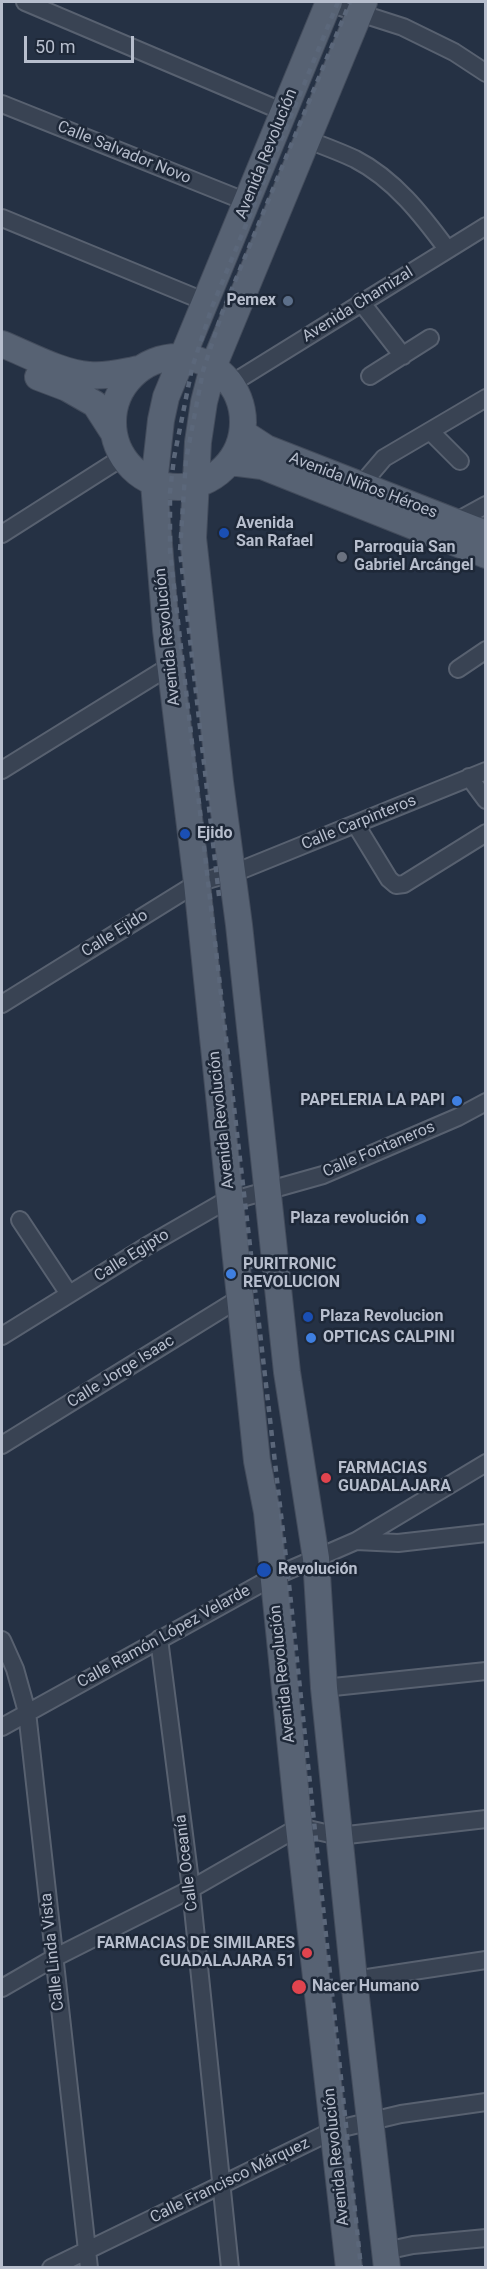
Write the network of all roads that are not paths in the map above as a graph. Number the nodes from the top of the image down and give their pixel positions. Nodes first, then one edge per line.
1 (25, 2) edge
2 (328, 2) edge
3 (361, 8) edge
4 (484, 69) edge
5 (2, 104) edge
6 (284, 112) junction
7 (308, 140) junction
8 (247, 202) junction
9 (2, 218) edge
10 (486, 226) edge
11 (447, 249) junction
12 (206, 302) junction
13 (361, 302) junction
14 (430, 338) dead end
15 (2, 344) edge
16 (403, 356) junction
17 (184, 357) junction
18 (2, 362) edge
19 (139, 369) junction
20 (222, 376) junction
21 (370, 376) dead end
22 (486, 398) edge
23 (430, 431) junction
24 (113, 432) junction
25 (243, 432) junction
26 (123, 457) junction
27 (460, 461) dead end
28 (230, 462) junction
29 (154, 483) junction
30 (196, 485) junction
31 (361, 485) junction
32 (486, 505) edge
33 (455, 522) junction
34 (2, 534) edge
35 (486, 534) edge
36 (486, 555) edge
37 (486, 650) edge
38 (170, 666) junction
39 (458, 669) dead end
40 (2, 770) edge
41 (486, 771) edge
42 (469, 777) junction
43 (486, 800) edge
44 (356, 825) junction
45 (486, 833) edge
46 (231, 874) junction
47 (197, 882) junction
48 (2, 1004) edge
49 (486, 1102) edge
50 (269, 1191) junction
51 (231, 1200) junction
52 (20, 1220) dead end
53 (69, 1294) junction
54 (240, 1298) junction
55 (2, 1336) edge
56 (2, 1445) edge
57 (486, 1463) edge
58 (486, 1533) edge
59 (356, 1541) junction
60 (316, 1558) junction
61 (273, 1577) junction
62 (159, 1639) junction
63 (2, 1640) edge
64 (486, 1671) edge
65 (324, 1688) junction
66 (27, 1712) junction
67 (2, 1727) edge
68 (486, 1819) edge
69 (299, 1827) junction
70 (339, 1836) junction
71 (191, 1889) junction
72 (54, 1958) junction
73 (486, 1960) edge
74 (354, 1980) junction
75 (2, 1988) edge
76 (486, 2102) edge
77 (370, 2120) junction
78 (334, 2130) junction
79 (221, 2186) junction
80 (486, 2238) edge
81 (87, 2250) junction
82 (386, 2259) edge
83 (51, 2268) edge
84 (89, 2268) edge
85 (230, 2268) edge
86 (349, 2268) edge

1 - 6 street
2 - 3 street
2 - 6 main road, Avenida Revolución
3 - 4 street
3 - 7 main road, Avenida Revolución
5 - 8 street, Calle Salvador Novo
6 - 8 main road, Avenida Revolución
7 - 11 street
7 - 20 main road, Avenida Revolución
8 - 12 main road, Avenida Revolución
9 - 12 street
10 - 11 street, Avenida Chamizal
11 - 13 street, Avenida Chamizal
12 - 17 main road, Avenida Revolución
13 - 16 street
13 - 20 street, Avenida Chamizal
14 - 16 street
15 - 19 main road
16 - 21 street
17 - 19 main road
17 - 20 main road
17 - 29 main road, Avenida Revolución
18 - 24 main road
19 - 24 main road
20 - 25 main road
20 - 30 main road, Avenida Revolución
22 - 23 street
23 - 27 street
23 - 31 street
24 - 26 main road
25 - 28 main road
25 - 31 main road, Avenida Niños Héroes
26 - 29 main road
26 - 34 street
28 - 30 main road
28 - 36 main road, Avenida Niños Héroes
29 - 30 main road
29 - 38 main road, Avenida Revolución
30 - 46 main road, Avenida Revolución
31 - 33 main road, Avenida Niños Héroes
32 - 33 street
33 - 35 main road, Avenida Niños Héroes
37 - 39 street
38 - 40 street
38 - 47 main road, Avenida Revolución
41 - 42 street, Calle Carpinteros
42 - 43 street
42 - 44 street, Calle Carpinteros
44 - 45 street
44 - 46 street, Calle Carpinteros
46 - 47 street, Calle Ejido
46 - 50 main road, Avenida Revolución
47 - 48 street, Calle Ejido
47 - 51 main road, Avenida Revolución
49 - 50 street, Calle Fontaneros
50 - 51 street, Calle Egipto
50 - 60 main road, Avenida Revolución
51 - 53 street, Calle Egipto
51 - 54 main road, Avenida Revolución
52 - 53 street
53 - 55 street, Calle Egipto
54 - 56 street, Calle Jorge Isaac
54 - 61 main road, Avenida Revolución
57 - 59 street, Calle Ramón López Velarde
58 - 59 street
59 - 60 street, Calle Ramón López Velarde
60 - 61 street, Calle Ramón López Velarde
60 - 65 main road, Avenida Revolución
61 - 62 street, Calle Ramón López Velarde
61 - 69 main road, Avenida Revolución
62 - 66 street, Calle Ramón López Velarde
62 - 71 street, Calle Oceanía
63 - 66 street, Calle Linda Vista
64 - 65 street
65 - 70 main road, Avenida Revolución
66 - 67 street, Calle Ramón López Velarde
66 - 72 street, Calle Linda Vista
68 - 70 street
69 - 70 street
69 - 71 street
69 - 78 main road, Avenida Revolución
70 - 74 main road, Avenida Revolución
71 - 72 street
71 - 79 street, Calle Oceanía
72 - 75 street
72 - 81 street, Calle Linda Vista
73 - 74 street
74 - 77 main road, Avenida Revolución
76 - 77 street, Calle Francisco Márquez
77 - 78 street, Calle Francisco Márquez
77 - 82 main road, Avenida Revolución
78 - 79 street, Calle Francisco Márquez
78 - 86 main road, Avenida Revolución
79 - 81 street, Calle Francisco Márquez
79 - 85 street, Calle Oceanía
80 - 82 street
81 - 83 street, Calle Francisco Márquez
81 - 84 street, Calle Linda Vista

